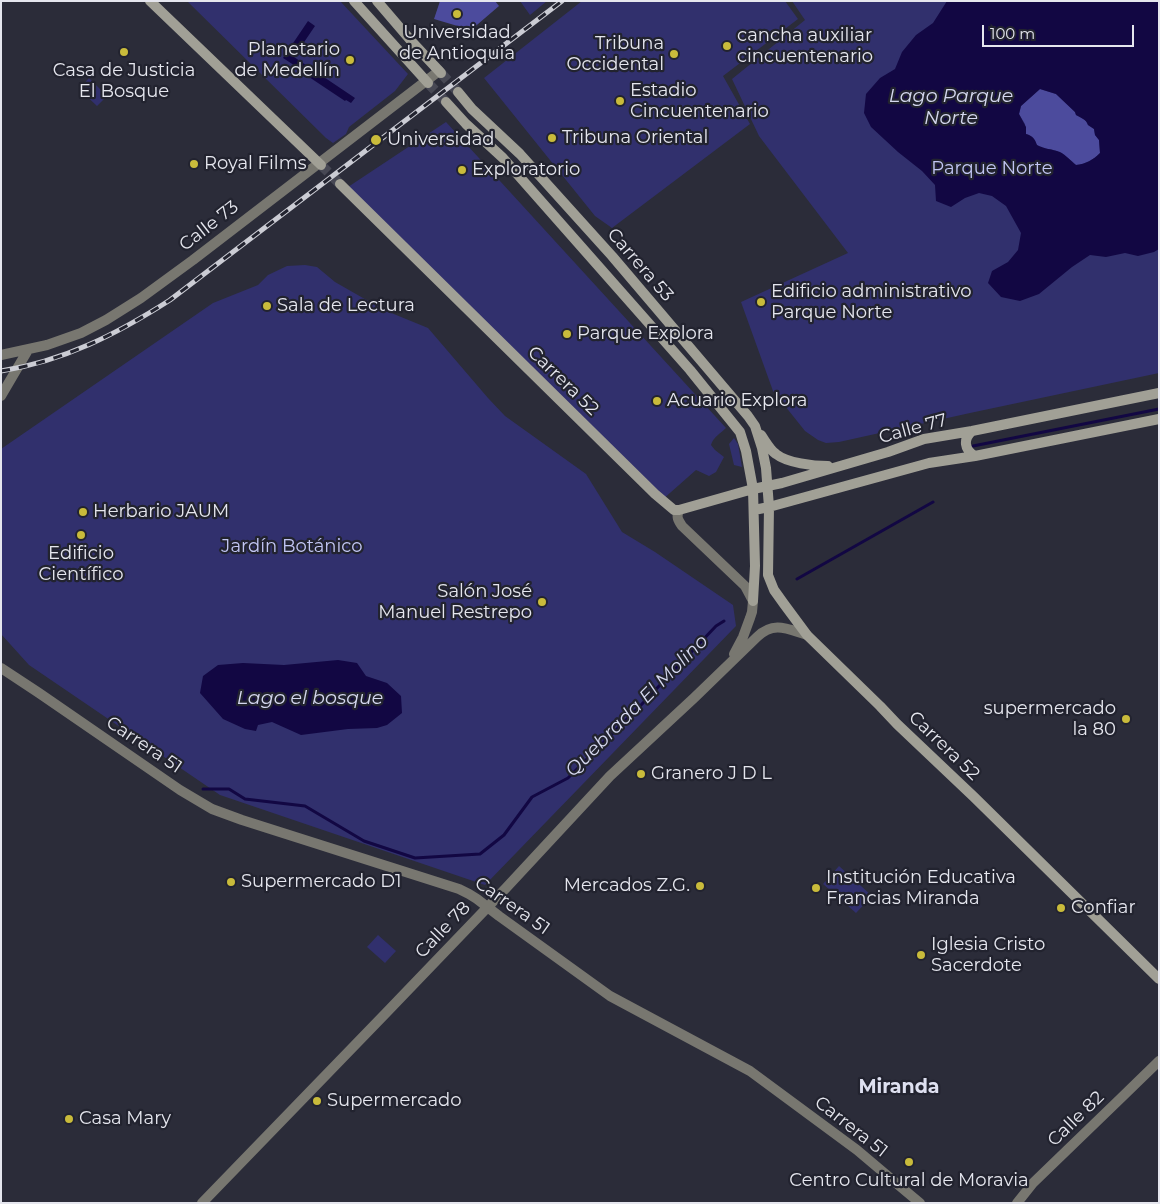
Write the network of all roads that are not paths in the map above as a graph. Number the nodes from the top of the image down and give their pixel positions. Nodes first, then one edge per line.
1 (150, 1) edge
2 (354, 1) edge
3 (377, 1) edge
4 (440, 72) joint
5 (427, 82) junction
6 (458, 92) tunnel mouth
7 (446, 102) tunnel mouth
8 (320, 164) junction
9 (340, 184) tunnel mouth
10 (28, 350) junction
11 (1, 354) edge
12 (1159, 393) edge
13 (1, 396) edge
14 (1159, 419) edge
15 (755, 426) junction
16 (972, 430) junction
17 (975, 456) junction
18 (836, 467) junction
19 (767, 486) junction
20 (753, 489) junction
21 (768, 507) junction
22 (679, 510) junction
23 (754, 510) junction
24 (753, 601) junction
25 (807, 635) junction
26 (729, 663) junction
27 (1, 668) edge
28 (487, 907) junction
29 (1159, 979) edge
30 (1159, 1060) edge
31 (202, 1203) edge
32 (920, 1203) edge
33 (1017, 1203) edge

1 - 8 main road
2 - 5 main road
3 - 4 main road
4 - 5 street, Calle 73
5 - 8 street, Calle 73
6 - 15 main road, Carrera 53
7 - 20 main road, Carrera 53
8 - 10 street, Calle 73
9 - 22 main road, Carrera 52
10 - 11 street, Calle 73
10 - 13 street
12 - 16 main road, Calle 77
14 - 17 main road, Calle 77
15 - 18 main road
15 - 19 main road, Carrera 53
16 - 17 main road
16 - 18 main road, Calle 77
17 - 21 main road, Calle 77
18 - 19 main road, Calle 77
19 - 20 main road, Calle 77
19 - 21 main road, Carrera 53
20 - 22 main road, Calle 77
20 - 23 main road
21 - 23 main road, Calle 77
21 - 25 main road, Carrera 52
22 - 24 street
23 - 24 main road
24 - 26 street
25 - 26 street, Calle 78
25 - 29 main road, Carrera 52
26 - 28 street, Calle 78
27 - 28 street, Carrera 51
28 - 31 street, Calle 78
28 - 32 street, Carrera 51
30 - 33 street, Calle 82

